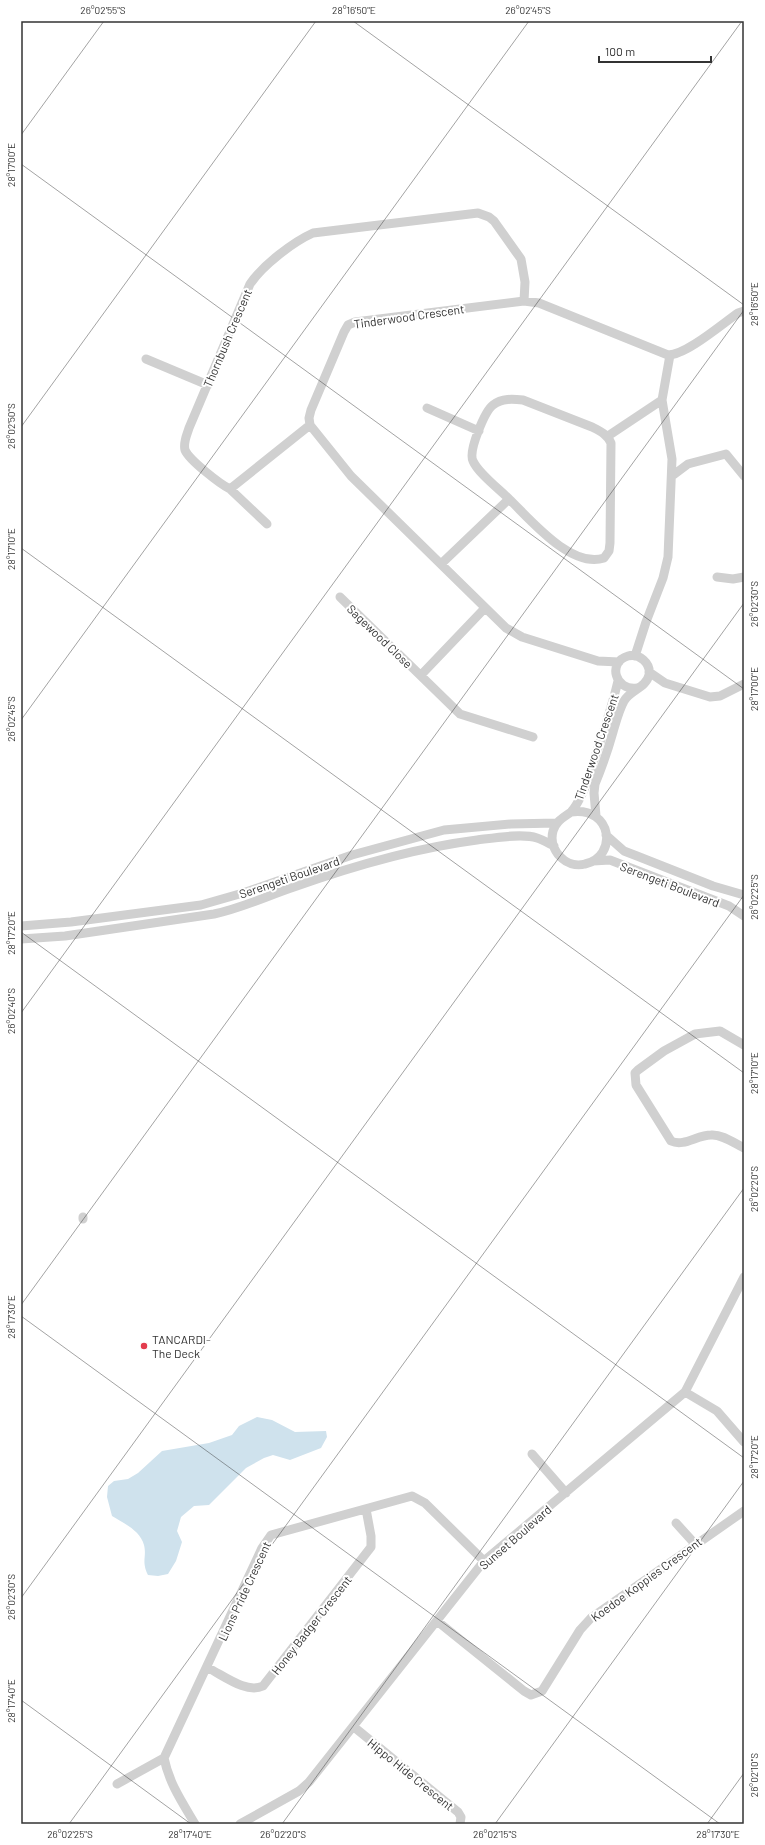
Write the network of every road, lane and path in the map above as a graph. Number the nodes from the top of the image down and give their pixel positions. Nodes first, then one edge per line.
1 (524, 301) junction
2 (744, 311) edge
3 (670, 355) junction
4 (146, 359) dead end
5 (208, 385) junction
6 (662, 400) junction
7 (427, 408) dead end
8 (310, 425) junction
9 (479, 431) junction
10 (608, 436) junction
11 (672, 459) junction
12 (688, 464) junction
13 (672, 476) junction
14 (744, 476) edge
15 (230, 489) junction
16 (509, 499) junction
17 (267, 524) dead end
18 (441, 564) junction
19 (744, 577) edge
20 (718, 578) dead end
21 (340, 596) dead end
22 (485, 608) junction
23 (636, 656) junction
24 (598, 661) junction
25 (619, 662) junction
26 (649, 672) junction
27 (420, 675) junction
28 (617, 678) junction
29 (665, 683) junction
30 (744, 684) edge
31 (639, 687) junction
32 (533, 738) dead end
33 (606, 738) junction
34 (571, 812) junction
35 (596, 816) junction
36 (556, 823) junction
37 (606, 835) junction
38 (554, 846) junction
39 (593, 861) junction
40 (744, 895) edge
41 (744, 916) edge
42 (21, 926) edge
43 (21, 939) edge
44 (744, 1045) edge
45 (744, 1148) edge
46 (744, 1277) edge
47 (685, 1392) junction
48 (744, 1442) edge
49 (532, 1454) dead end
50 (566, 1493) junction
51 (366, 1509) junction
52 (744, 1511) edge
53 (676, 1523) dead end
54 (695, 1544) junction
55 (484, 1561) junction
56 (437, 1621) junction
57 (208, 1668) junction
58 (354, 1727) junction
59 (164, 1758) junction
60 (117, 1784) dead end
61 (195, 1824) edge
62 (240, 1824) edge
63 (460, 1824) edge

1 - 3 street, Tinderwood Crescent
1 - 5 street, Thornbush Crescent
1 - 8 street, Tinderwood Crescent
2 - 3 street
3 - 6 street
4 - 5 street
5 - 15 street, Thornbush Crescent
6 - 10 street
6 - 11 street
7 - 9 street
8 - 15 street
8 - 18 street
9 - 10 street
9 - 16 street
10 - 16 street
11 - 12 street
11 - 13 street
12 - 13 street
12 - 14 street
13 - 23 street
15 - 17 street
16 - 18 street
18 - 22 street
19 - 20 street
21 - 27 street, Sagewood Close
22 - 24 street
22 - 27 street, Sagewood Close
23 - 25 street
23 - 26 street
24 - 25 street
24 - 28 street
25 - 28 street
26 - 29 street
26 - 31 street
27 - 32 street, Sagewood Close
28 - 31 street
28 - 33 street, Tinderwood Crescent
29 - 30 street
29 - 31 street
31 - 33 street, Tinderwood Crescent
33 - 34 street, Tinderwood Crescent
33 - 35 street, Tinderwood Crescent
34 - 35 street
34 - 36 street
35 - 37 street
36 - 38 street
36 - 42 street, Serengeti Boulevard
37 - 39 street
37 - 40 street, Serengeti Boulevard
38 - 39 street
38 - 43 street, Serengeti Boulevard
39 - 41 street, Serengeti Boulevard
44 - 45 street
46 - 47 street, Sunset Boulevard
47 - 48 street
47 - 50 street, Sunset Boulevard
49 - 50 street
50 - 55 street, Sunset Boulevard
51 - 55 street, Lions Pride Crescent
51 - 57 street, Lions Pride Crescent
51 - 57 street, Honey Badger Crescent
52 - 54 street, Koedoe Koppies Crescent
53 - 54 street
54 - 56 street, Koedoe Koppies Crescent
55 - 56 street, Sunset Boulevard
56 - 58 street, Sunset Boulevard
57 - 59 street, Lions Pride Crescent
58 - 62 street, Sunset Boulevard
58 - 63 street, Hippo Hide Crescent
59 - 60 street
59 - 61 street

